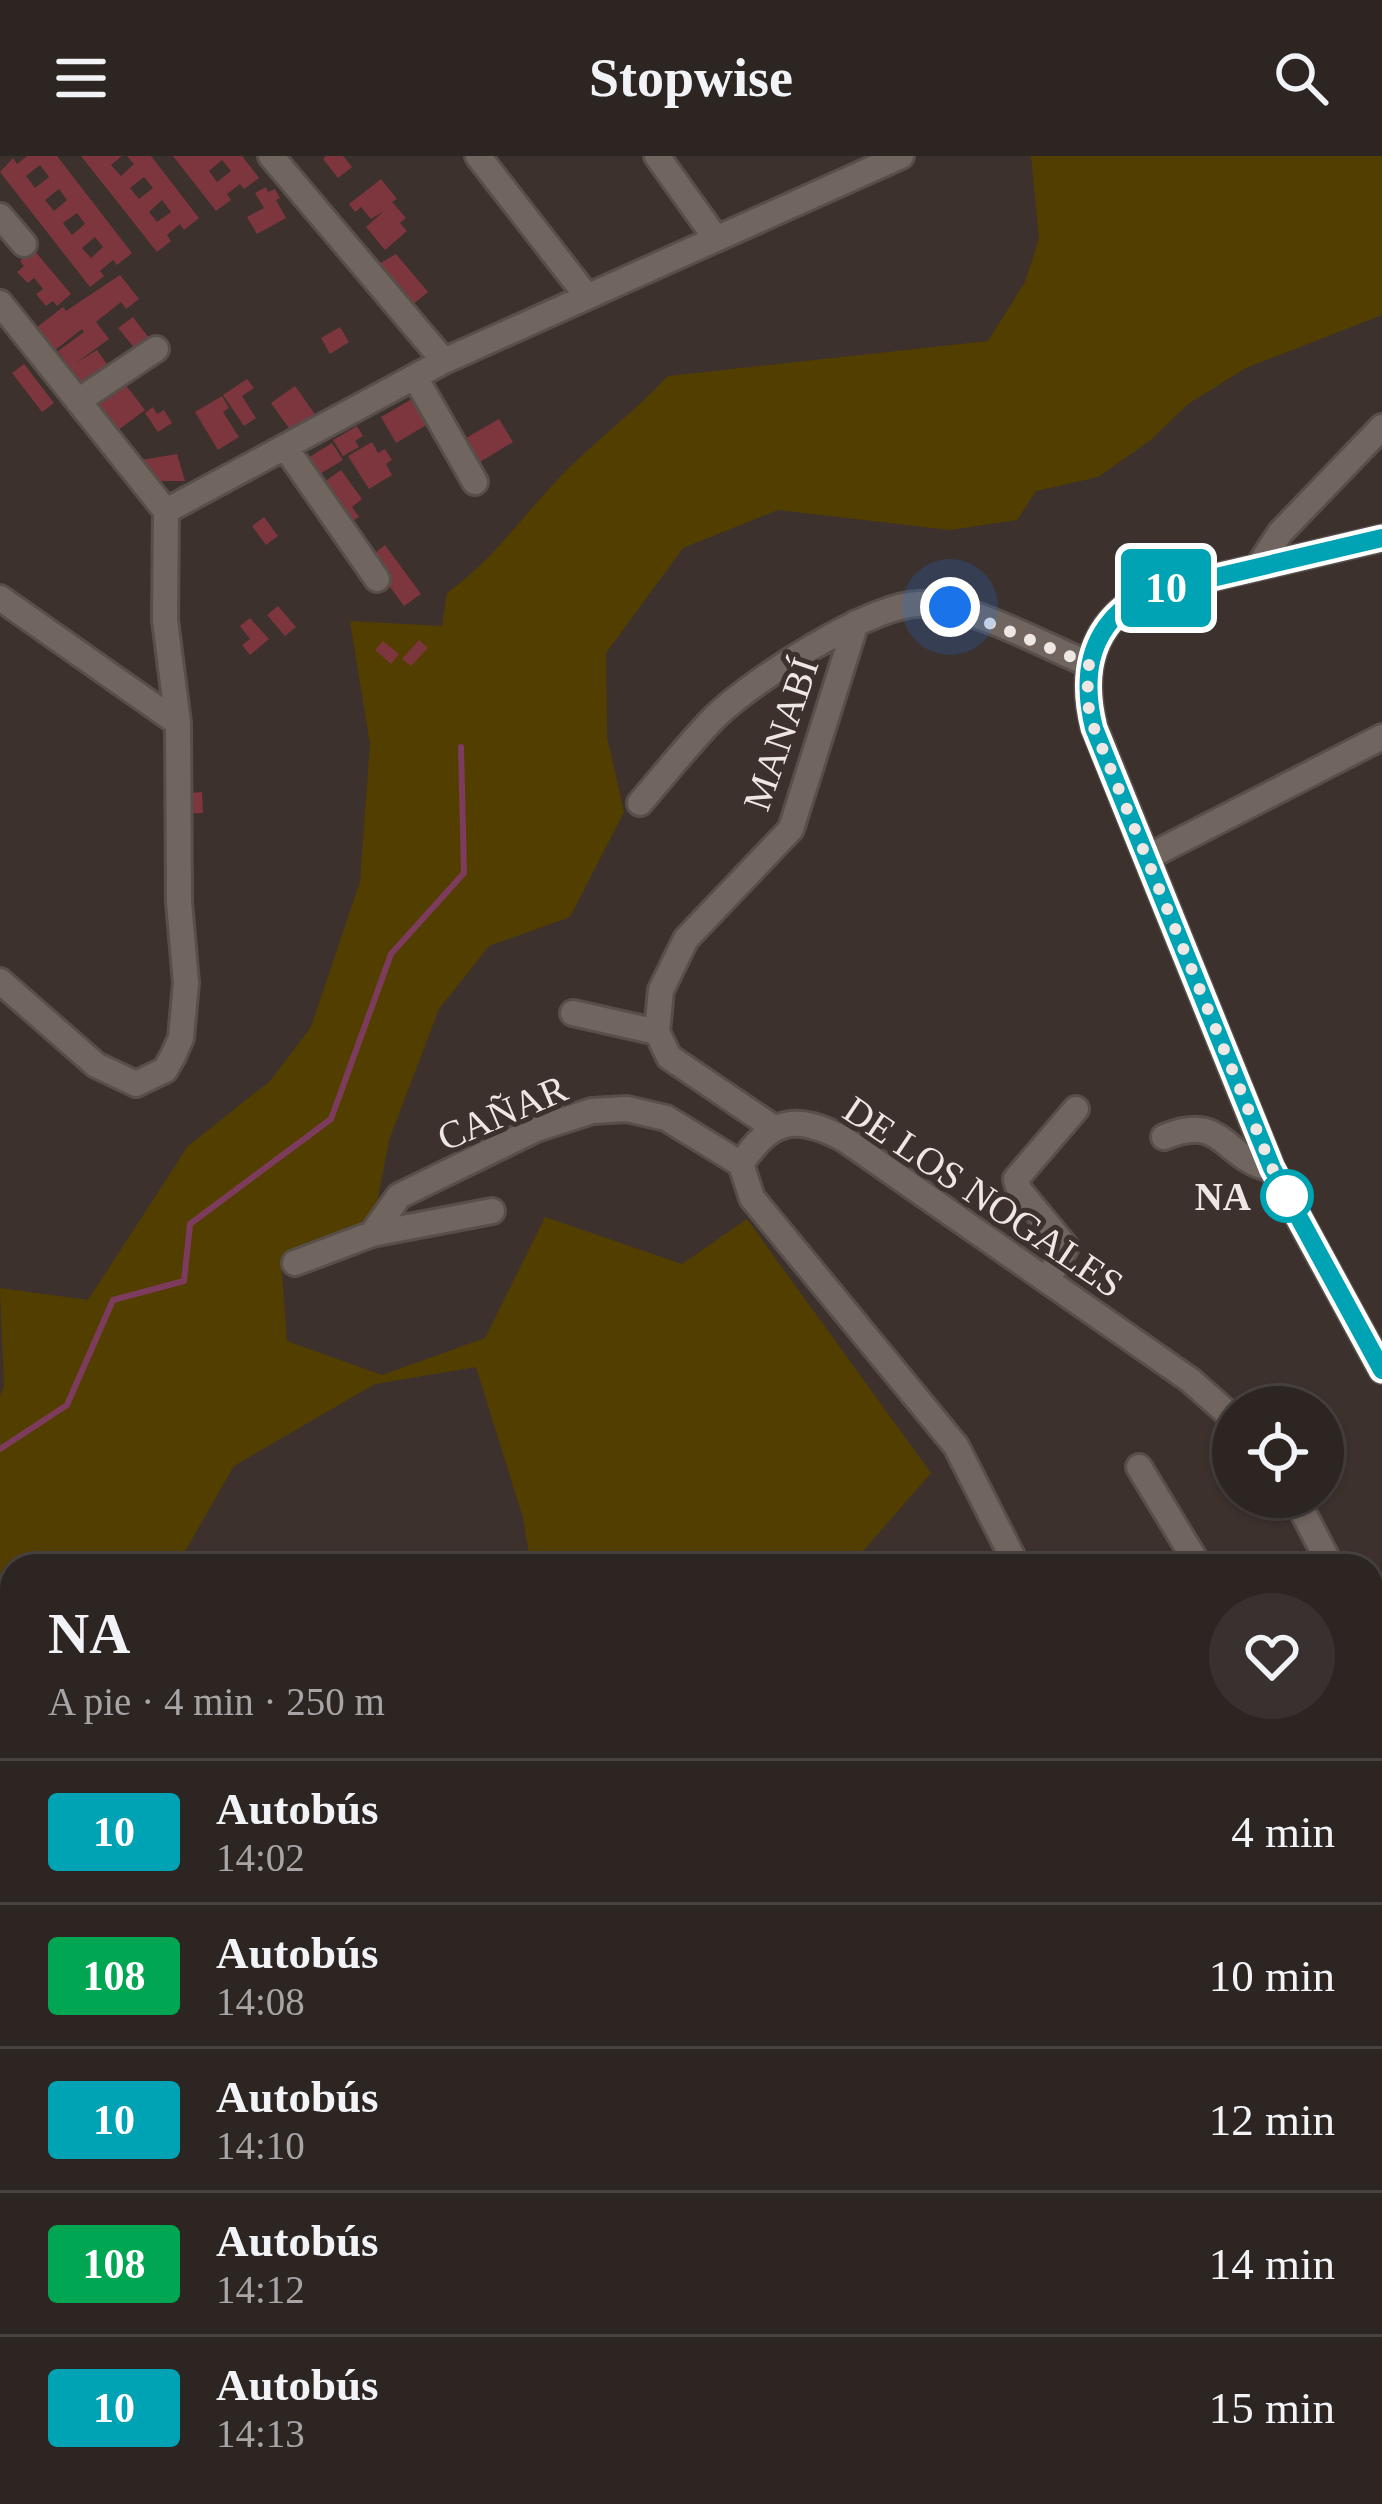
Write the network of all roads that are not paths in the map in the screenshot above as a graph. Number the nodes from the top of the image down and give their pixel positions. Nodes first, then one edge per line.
1 (271, 156) edge
2 (478, 156) edge
3 (657, 156) edge
4 (901, 156) edge
5 (859, 164) edge
6 (0, 216) edge
7 (715, 237) junction
8 (24, 244) dead end
9 (586, 295) junction
10 (0, 303) edge
11 (156, 349) dead end
12 (444, 362) junction
13 (415, 377) junction
14 (78, 401) junction
15 (1382, 427) edge
16 (284, 447) junction
17 (475, 482) dead end
18 (166, 511) junction
19 (1382, 538) edge
20 (1258, 567) junction
21 (376, 579) dead end
22 (0, 598) edge
23 (856, 623) junction
24 (1089, 664) junction
25 (178, 723) junction
26 (1382, 737) edge
27 (640, 803) dead end
28 (1148, 857) junction
29 (0, 981) edge
30 (573, 1013) dead end
31 (657, 1032) junction
32 (1076, 1109) dead end
33 (774, 1128) junction
34 (1165, 1137) dead end
35 (741, 1164) junction
36 (1272, 1168) junction
37 (492, 1210) dead end
38 (372, 1234) junction
39 (295, 1263) dead end
40 (1048, 1279) junction
41 (1382, 1370) edge
42 (1212, 1399) edge
43 (1139, 1468) dead end
44 (1306, 1518) edge
45 (1012, 1554) edge
46 (1190, 1554) edge
47 (1325, 1554) edge

1 - 12 street
2 - 9 street
3 - 7 street
4 - 5 street
5 - 7 street
6 - 8 street
7 - 9 street
9 - 12 street
10 - 14 street
11 - 14 street
12 - 13 street
13 - 16 street
13 - 17 street
14 - 18 street
15 - 20 street
16 - 18 street
16 - 21 street
18 - 25 street
19 - 20 street
20 - 24 street
22 - 25 street
23 - 24 street
23 - 27 street
23 - 31 street, MANABÍ
24 - 28 street
25 - 29 street
26 - 28 street
28 - 36 street
30 - 31 street
31 - 33 street
32 - 40 street
33 - 35 street
33 - 40 street, DE LOS NOGALES
34 - 36 street
35 - 38 street, CAÑAR
35 - 45 street
36 - 41 street
37 - 38 street
38 - 39 street
40 - 42 street, DE LOS NOGALES
43 - 46 street
44 - 47 street

